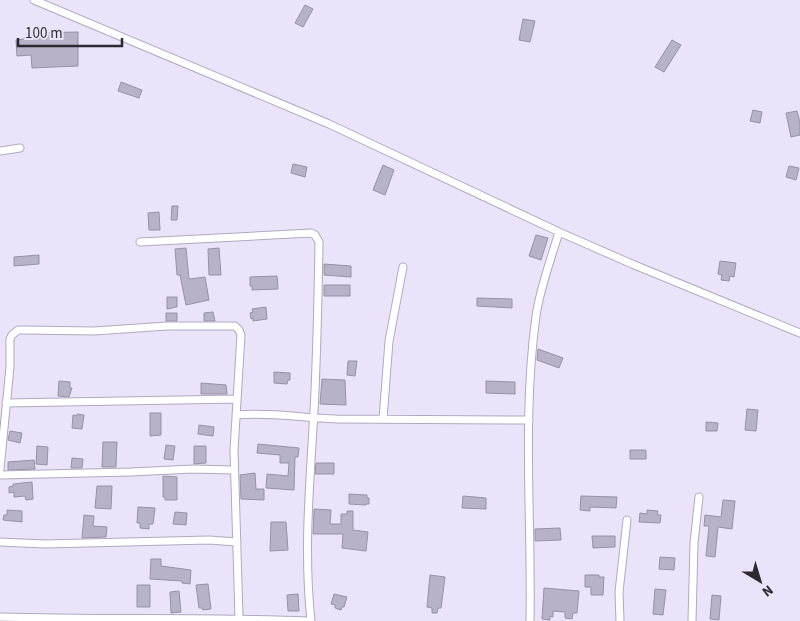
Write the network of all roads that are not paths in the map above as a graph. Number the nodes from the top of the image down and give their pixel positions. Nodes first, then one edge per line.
1 (34, 0) edge
2 (20, 148) dead end
3 (0, 151) edge
4 (559, 232) junction
5 (140, 242) dead end
6 (402, 267) dead end
7 (800, 332) edge
8 (237, 399) junction
9 (6, 403) junction
10 (236, 415) junction
11 (313, 418) junction
12 (383, 419) junction
13 (529, 420) junction
14 (0, 469) edge
15 (234, 470) junction
16 (0, 475) edge
17 (699, 497) dead end
18 (627, 520) dead end
19 (0, 542) edge
20 (237, 542) junction
21 (0, 617) edge
22 (239, 618) junction
23 (40, 620) edge
24 (116, 620) edge
25 (199, 620) edge
26 (307, 621) edge
27 (311, 621) edge
28 (530, 621) edge
29 (620, 621) edge
30 (692, 621) edge

1 - 4 street
2 - 3 street
4 - 7 street
4 - 13 street
5 - 11 street
6 - 12 street
8 - 9 street
8 - 9 street
8 - 10 street
9 - 14 street
10 - 11 street
10 - 15 street
11 - 12 street
11 - 27 street
12 - 13 street
13 - 28 street
15 - 16 street
15 - 20 street
17 - 30 street
18 - 29 street
19 - 20 street
20 - 22 street
21 - 23 street
22 - 25 street
22 - 26 street
23 - 24 street
24 - 25 street

